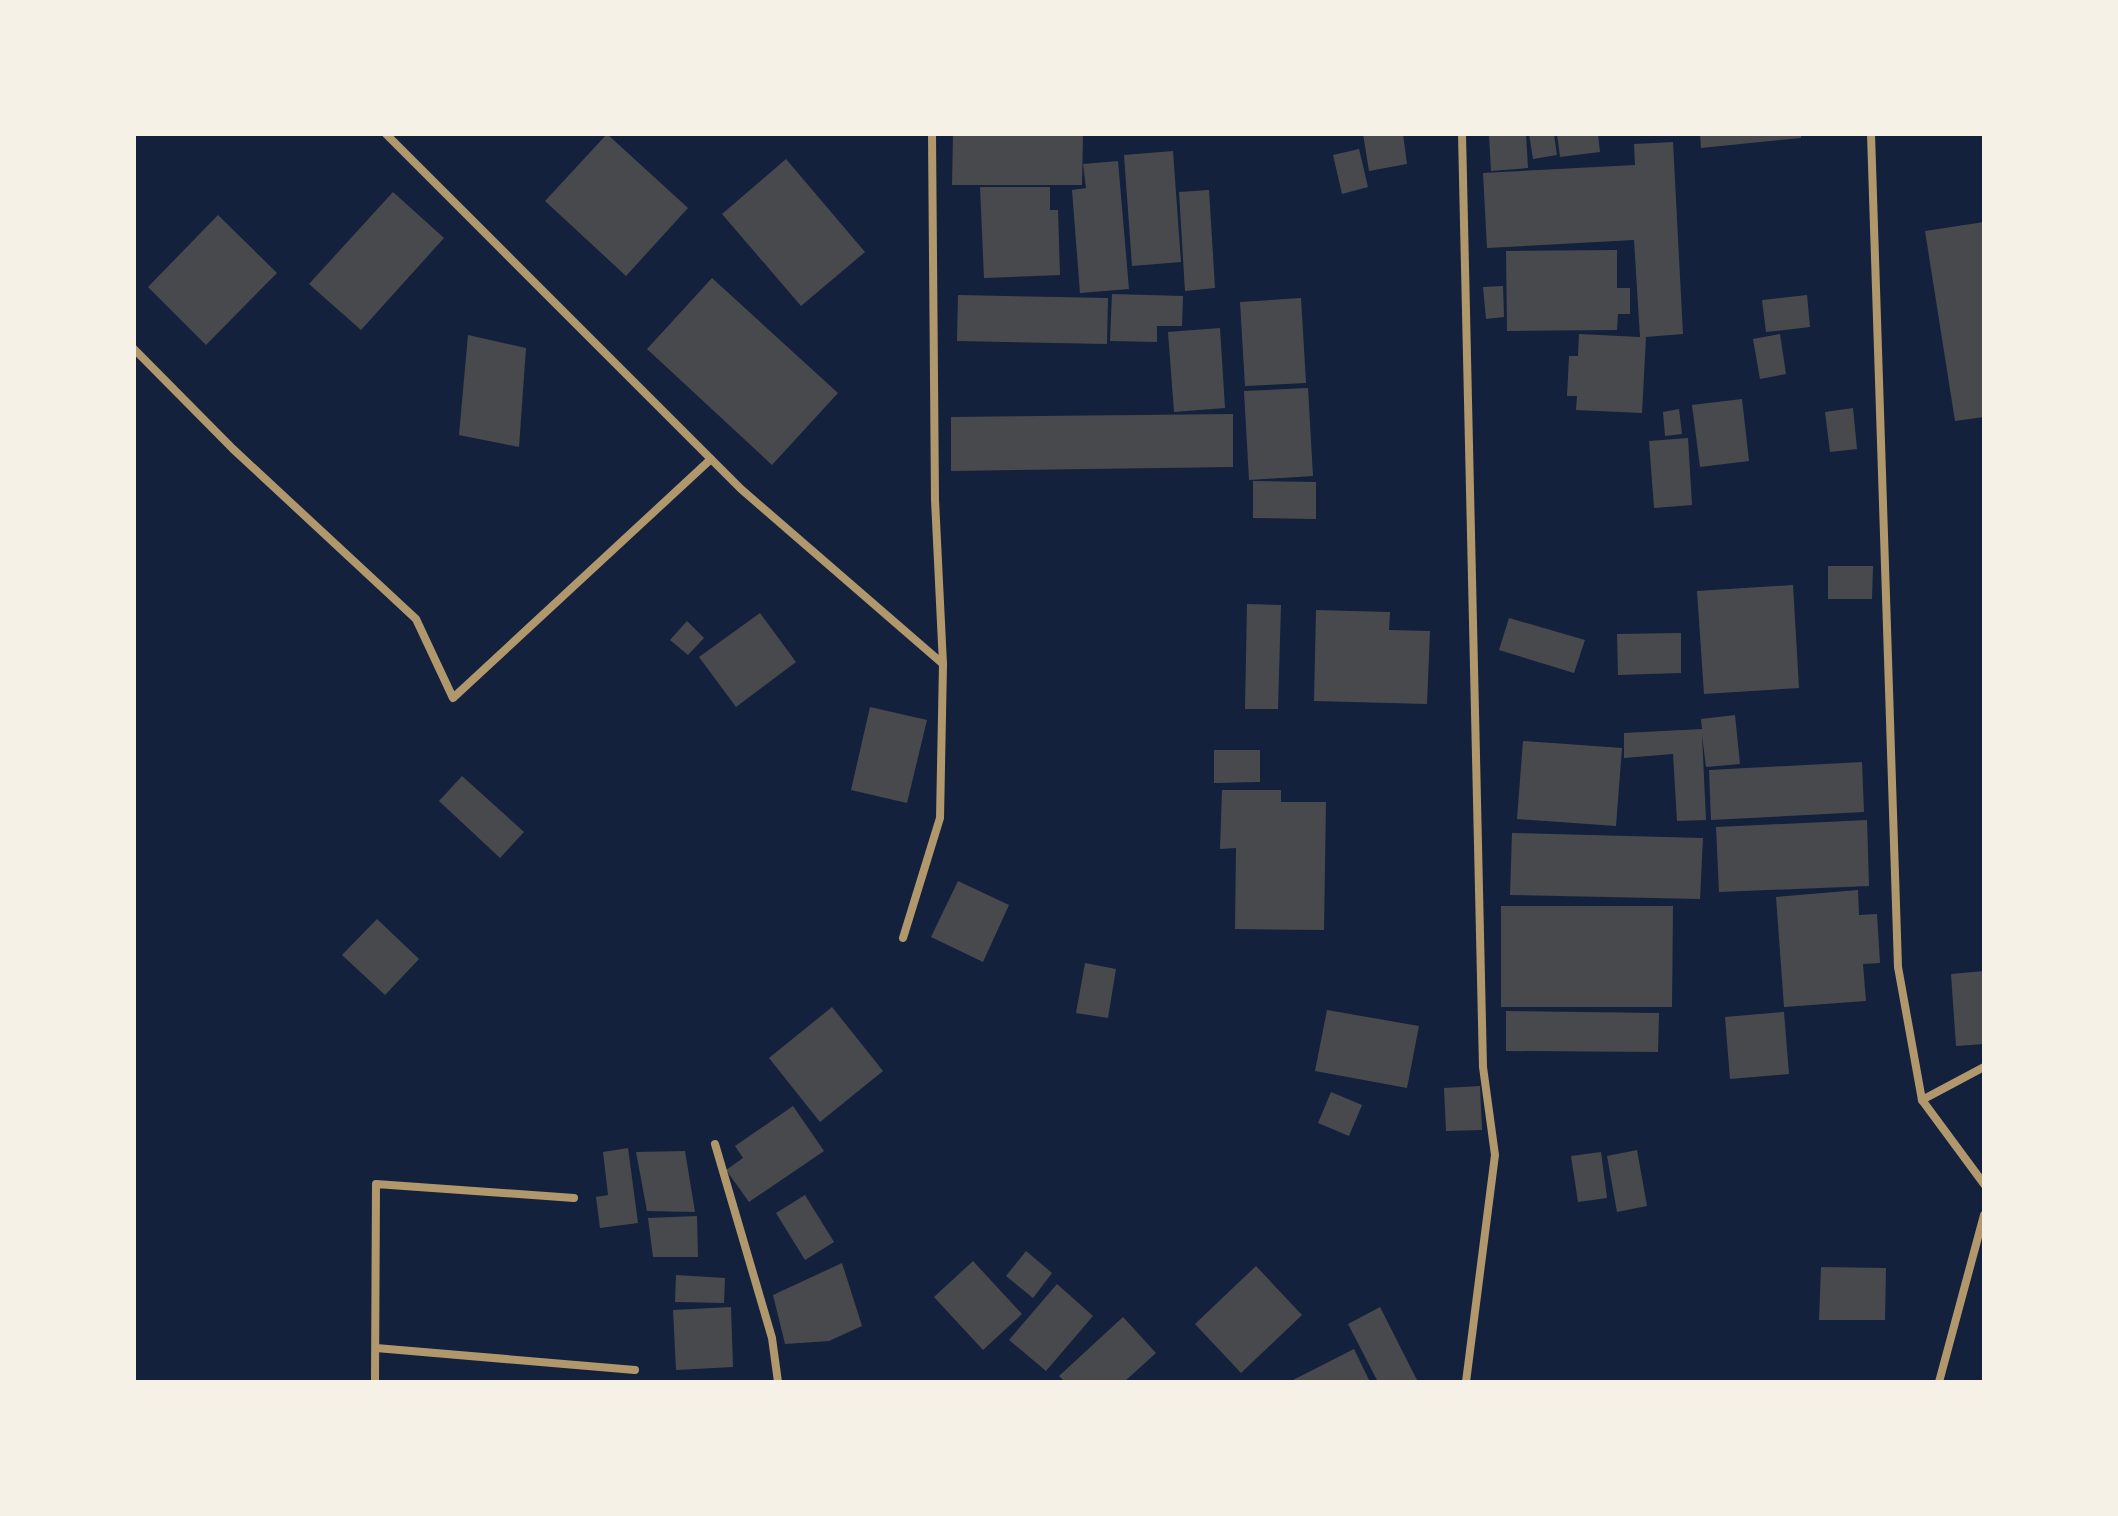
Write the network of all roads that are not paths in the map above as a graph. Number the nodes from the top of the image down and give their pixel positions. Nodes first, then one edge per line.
1 (386, 134) edge
2 (932, 134) edge
3 (1462, 134) edge
4 (1871, 134) edge
5 (134, 349) edge
6 (711, 459) junction
7 (943, 664) junction
8 (903, 938) dead end
9 (1984, 1067) edge
10 (1922, 1100) junction
11 (715, 1144) dead end
12 (1984, 1184) edge
13 (574, 1198) dead end
14 (1984, 1215) edge
15 (376, 1348) junction
16 (635, 1370) dead end
17 (375, 1382) edge
18 (778, 1382) edge
19 (1466, 1382) edge
20 (1939, 1382) edge

1 - 6 street
2 - 7 street
3 - 19 street
4 - 10 street
5 - 6 street
6 - 7 street
7 - 8 street
9 - 10 street
10 - 12 street
11 - 18 street
13 - 15 street
14 - 20 street
15 - 16 street
15 - 17 street

